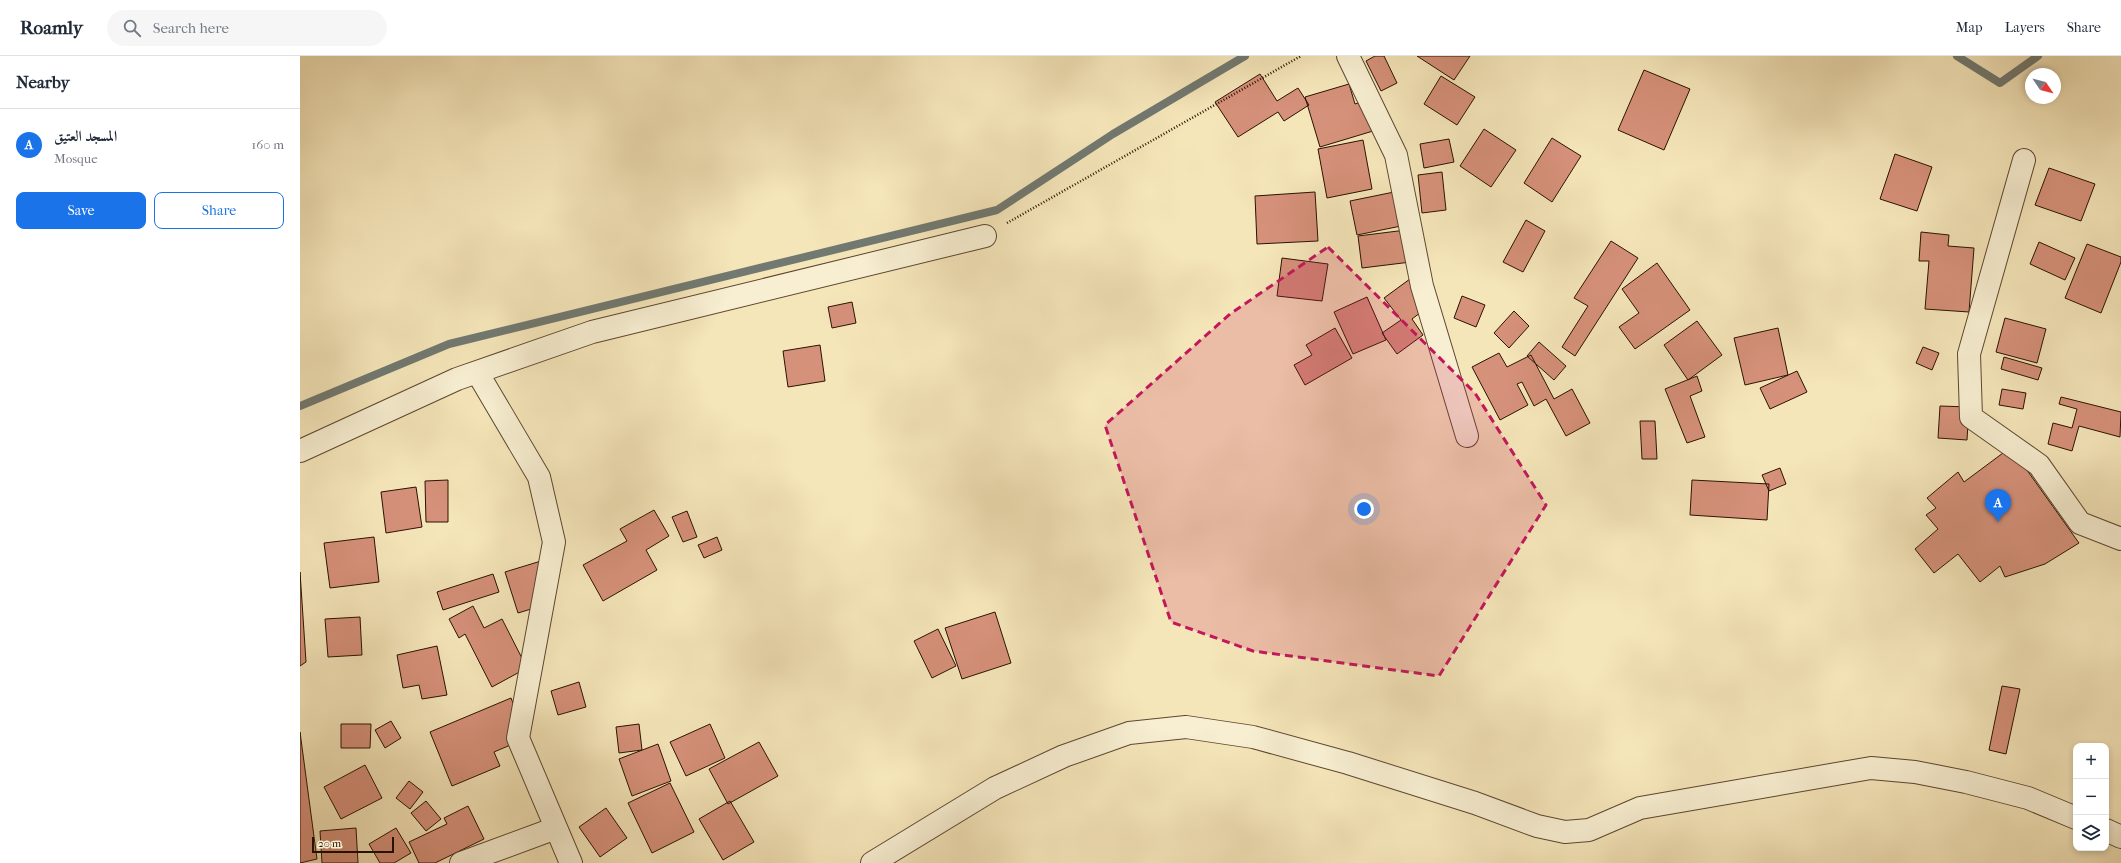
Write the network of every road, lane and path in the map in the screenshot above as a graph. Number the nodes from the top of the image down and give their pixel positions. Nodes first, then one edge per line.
1 (1301, 56) edge
2 (1348, 56) edge
3 (2024, 160) dead end
4 (985, 236) joint
5 (477, 372) junction
6 (1467, 436) dead end
7 (300, 451) edge
8 (2121, 539) edge
9 (2073, 817) edge
10 (556, 828) junction
11 (2109, 831) edge
12 (2121, 837) edge
13 (461, 863) edge
14 (571, 863) edge
15 (872, 863) edge

1 - 4 path
2 - 6 street
3 - 8 street
4 - 5 street
5 - 7 street
5 - 10 street
9 - 15 street
10 - 13 street
10 - 14 street
11 - 12 street

